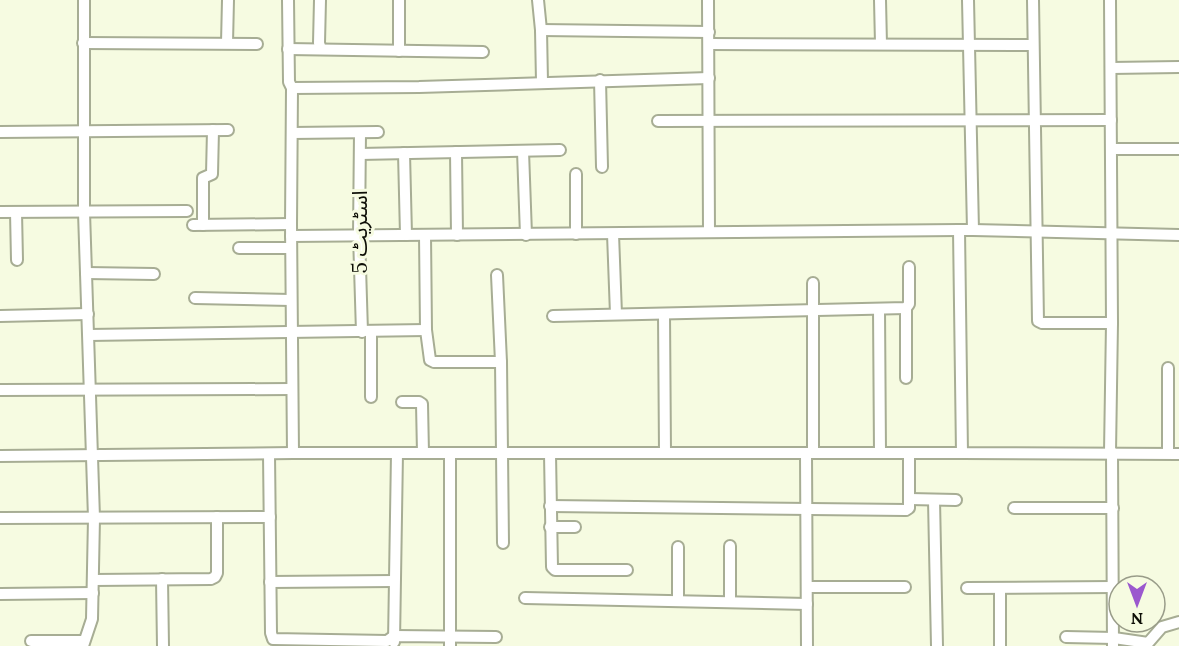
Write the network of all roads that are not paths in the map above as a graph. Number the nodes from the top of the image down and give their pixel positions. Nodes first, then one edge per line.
1 (84, 0) edge
2 (228, 0) edge
3 (288, 0) edge
4 (320, 0) edge
5 (399, 0) edge
6 (538, 0) edge
7 (708, 0) edge
8 (880, 0) edge
9 (968, 0) edge
10 (1033, 0) edge
11 (1110, 0) edge
12 (542, 30) junction
13 (709, 32) junction
14 (83, 43) junction
15 (227, 43) junction
16 (256, 44) dead end
17 (709, 44) junction
18 (881, 44) junction
19 (969, 44) junction
20 (1033, 45) junction
21 (288, 49) junction
22 (321, 49) junction
23 (399, 51) junction
24 (483, 52) dead end
25 (1179, 66) edge
26 (1111, 68) junction
27 (709, 78) junction
28 (600, 80) junction
29 (542, 82) junction
30 (292, 88) junction
31 (709, 120) junction
32 (1034, 120) junction
33 (1111, 120) junction
34 (658, 121) dead end
35 (970, 121) junction
36 (213, 130) junction
37 (228, 130) dead end
38 (84, 131) junction
39 (0, 132) edge
40 (378, 132) dead end
41 (292, 133) junction
42 (360, 133) junction
43 (1111, 149) junction
44 (1179, 149) edge
45 (560, 150) dead end
46 (523, 151) junction
47 (456, 152) junction
48 (404, 153) junction
49 (360, 154) junction
50 (602, 167) dead end
51 (576, 174) dead end
52 (0, 212) edge
53 (16, 212) junction
54 (84, 212) junction
55 (187, 212) dead end
56 (291, 224) junction
57 (958, 230) junction
58 (973, 230) junction
59 (1036, 231) junction
60 (709, 232) junction
61 (1111, 233) junction
62 (576, 234) junction
63 (613, 234) junction
64 (406, 235) junction
65 (424, 235) junction
66 (457, 235) junction
67 (525, 235) junction
68 (1179, 235) edge
69 (291, 236) junction
70 (359, 236) junction
71 (239, 248) dead end
72 (291, 248) junction
73 (16, 260) dead end
74 (909, 267) dead end
75 (86, 273) junction
76 (154, 274) dead end
77 (497, 275) dead end
78 (813, 282) dead end
79 (195, 298) dead end
80 (291, 300) junction
81 (906, 308) junction
82 (813, 309) junction
83 (879, 309) junction
84 (88, 314) junction
85 (616, 314) junction
86 (664, 314) junction
87 (0, 316) edge
88 (553, 316) dead end
89 (1112, 323) junction
90 (426, 330) junction
91 (366, 332) junction
92 (292, 333) junction
93 (88, 335) junction
94 (501, 362) junction
95 (1168, 368) dead end
96 (906, 378) dead end
97 (0, 390) edge
98 (90, 390) junction
99 (292, 390) junction
100 (371, 398) dead end
101 (402, 402) dead end
102 (1111, 452) junction
103 (293, 453) junction
104 (397, 453) junction
105 (423, 453) junction
106 (665, 453) junction
107 (809, 453) junction
108 (880, 453) junction
109 (909, 453) junction
110 (962, 453) junction
111 (269, 454) junction
112 (450, 454) junction
113 (502, 454) junction
114 (550, 454) junction
115 (1173, 454) edge
116 (93, 455) junction
117 (0, 456) edge
118 (910, 499) junction
119 (934, 500) junction
120 (956, 500) dead end
121 (550, 506) junction
122 (1014, 508) dead end
123 (1113, 508) junction
124 (807, 510) junction
125 (217, 517) junction
126 (270, 517) junction
127 (0, 518) edge
128 (94, 518) junction
129 (550, 527) junction
130 (575, 527) dead end
131 (503, 543) dead end
132 (730, 546) dead end
133 (678, 547) dead end
134 (627, 570) dead end
135 (1113, 574) edge
136 (162, 579) junction
137 (93, 580) junction
138 (394, 581) junction
139 (270, 582) junction
140 (807, 587) junction
141 (904, 587) dead end
142 (1107, 587) edge
143 (967, 588) dead end
144 (1000, 588) junction
145 (93, 593) junction
146 (0, 594) edge
147 (525, 598) dead end
148 (678, 600) junction
149 (730, 602) junction
150 (807, 604) junction
151 (1179, 622) edge
152 (496, 637) dead end
153 (1066, 637) dead end
154 (31, 641) dead end
155 (394, 641) edge
156 (450, 642) edge
157 (1114, 642) edge
158 (83, 644) edge
159 (331, 644) edge
160 (163, 646) edge
161 (807, 646) edge
162 (937, 646) edge
163 (1000, 646) edge

1 - 14 street
2 - 15 street
3 - 21 street
4 - 22 street
5 - 23 street
6 - 12 street
7 - 13 street
8 - 18 street
9 - 19 street
10 - 20 street
11 - 26 street
12 - 13 street
12 - 29 street
13 - 17 street
14 - 15 street
14 - 38 street
15 - 16 street
17 - 18 street
17 - 27 street
18 - 19 street
19 - 20 street
19 - 35 street
20 - 32 street
21 - 22 street
21 - 30 street
22 - 23 street
23 - 24 street
25 - 26 street
26 - 33 street
27 - 28 street
27 - 31 street
28 - 29 street
28 - 50 street
29 - 30 street
30 - 41 street
31 - 34 street
31 - 35 street
31 - 60 street
32 - 33 street
32 - 35 street
32 - 59 street
33 - 43 street
35 - 58 street
36 - 37 street
36 - 38 street
36 - 56 street
38 - 39 street
38 - 54 street
40 - 42 street
41 - 42 street
41 - 56 street
42 - 49 street, اسٹریٹ 5
43 - 44 street
43 - 61 street
45 - 46 street
46 - 47 street
46 - 67 street
47 - 48 street
47 - 66 street
48 - 49 street
48 - 64 street
49 - 70 street, اسٹریٹ 5
51 - 62 street
52 - 53 street
53 - 54 street
53 - 73 street
54 - 55 street
54 - 75 street
56 - 69 street
57 - 58 street
57 - 60 street
57 - 110 street
58 - 59 street
59 - 61 street
59 - 89 street
60 - 63 street
61 - 68 street
61 - 89 street
62 - 63 street
62 - 67 street
63 - 85 street
64 - 65 street
64 - 70 street
65 - 66 street
65 - 90 street
66 - 67 street
69 - 70 street
69 - 72 street
70 - 91 street, اسٹریٹ 5
71 - 72 street
72 - 80 street
74 - 81 street
75 - 76 street
75 - 84 street
77 - 94 street
78 - 82 street
79 - 80 street
80 - 92 street
81 - 83 street
81 - 96 street
82 - 83 street
82 - 86 street
82 - 107 street
83 - 108 street
84 - 87 street
84 - 93 street
85 - 86 street
85 - 88 street
86 - 106 street
89 - 102 street
90 - 91 street
90 - 94 street
91 - 92 street
91 - 100 street, اسٹریٹ 5
92 - 93 street
92 - 99 street
93 - 98 street
94 - 113 street
95 - 115 street
97 - 98 street
98 - 99 street
98 - 116 street
99 - 103 street
101 - 105 street
102 - 110 street
102 - 115 street
102 - 123 street
103 - 104 street
103 - 111 street
104 - 105 street
104 - 138 street
105 - 112 street
106 - 107 street
106 - 114 street
107 - 108 street
107 - 124 street
108 - 109 street
109 - 110 street
109 - 118 street
111 - 116 street
111 - 126 street
112 - 113 street
112 - 156 street
113 - 114 street
113 - 131 street
114 - 121 street
116 - 117 street
116 - 128 street
118 - 119 street
118 - 124 street
119 - 120 street
119 - 162 street
121 - 124 street
121 - 129 street
122 - 123 street
123 - 135 street
124 - 140 street
125 - 126 street
125 - 128 street
125 - 136 street
126 - 139 street
127 - 128 street
128 - 137 street
129 - 130 street
129 - 134 street
132 - 149 street
133 - 148 street
136 - 137 street
136 - 160 street
137 - 145 street
138 - 139 street
138 - 155 street
139 - 159 street
140 - 141 street
140 - 150 street
142 - 144 street
143 - 144 street
144 - 163 street
145 - 146 street
145 - 158 street
147 - 148 street
148 - 149 street
149 - 150 street
150 - 161 street
151 - 157 street
152 - 156 street
153 - 157 street
154 - 158 street
155 - 156 street
155 - 159 street

